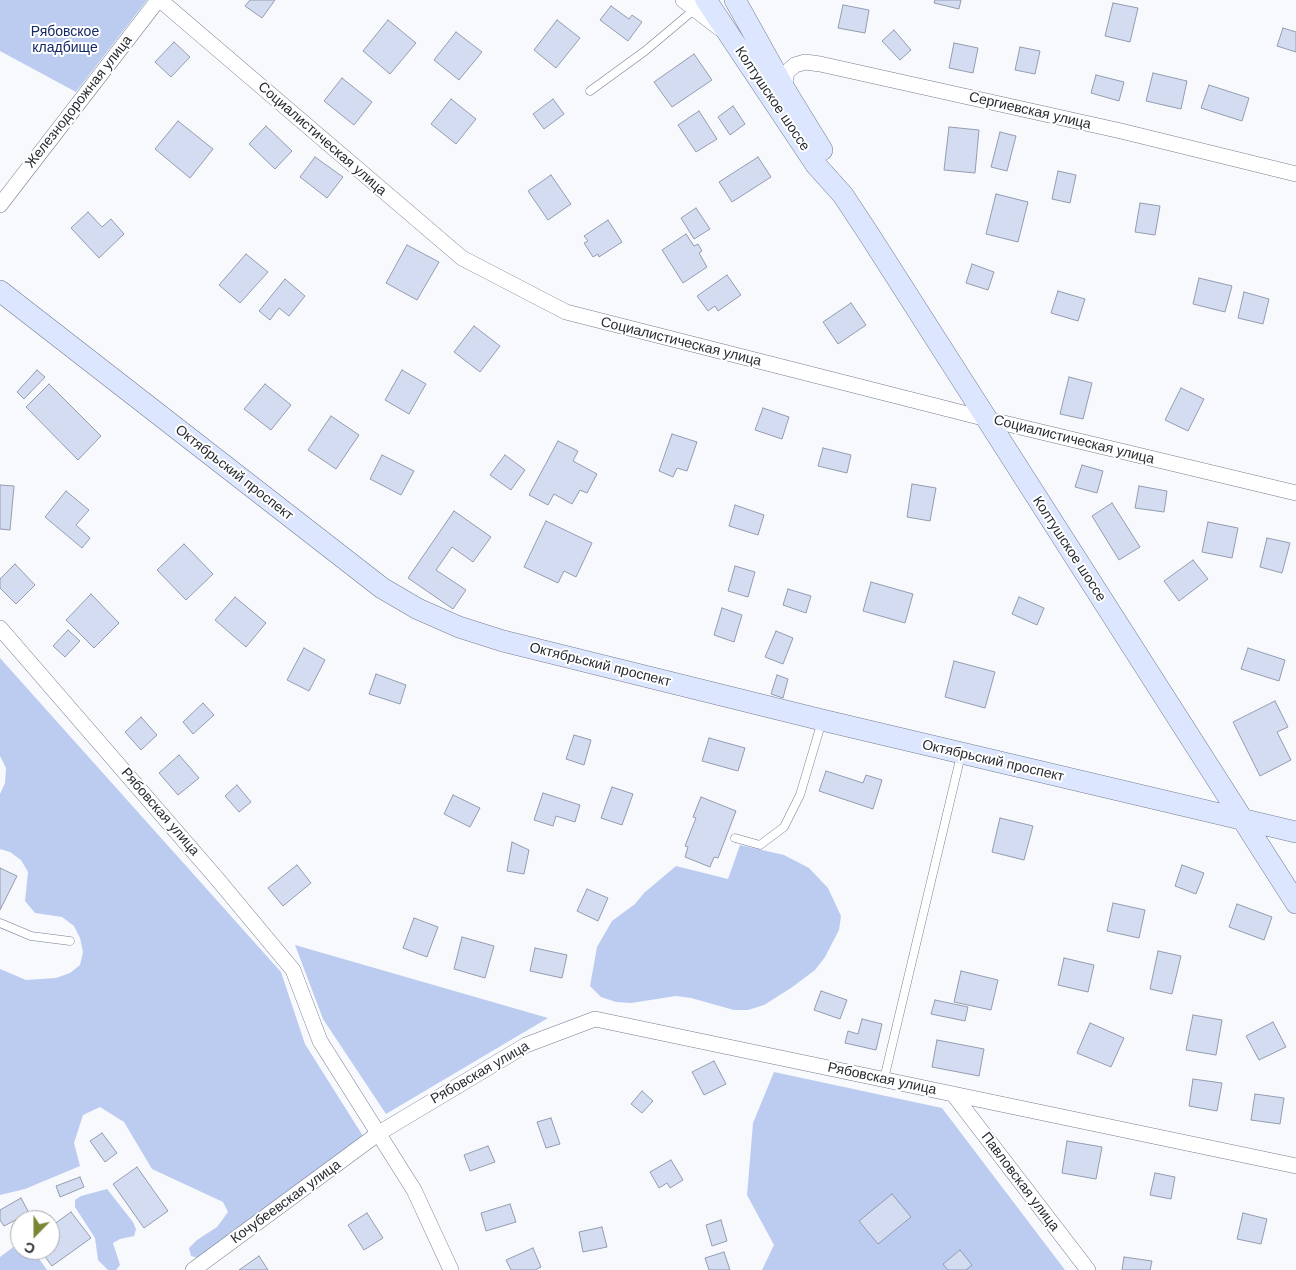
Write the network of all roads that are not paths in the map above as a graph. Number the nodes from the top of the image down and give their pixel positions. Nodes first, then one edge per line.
1 (159, 0) edge
2 (735, 0) edge
3 (695, 3) edge
4 (590, 91) dead end
5 (787, 93) junction
6 (1296, 174) edge
7 (843, 195) junction
8 (0, 205) edge
9 (0, 291) edge
10 (987, 420) junction
11 (1296, 494) edge
12 (0, 628) edge
13 (822, 720) junction
14 (961, 753) junction
15 (1243, 820) junction
16 (1296, 832) edge
17 (735, 838) dead end
18 (1296, 903) edge
19 (0, 924) edge
20 (70, 941) dead end
21 (884, 1080) junction
22 (953, 1094) junction
23 (379, 1133) junction
24 (1296, 1166) edge
25 (193, 1270) edge
26 (451, 1270) edge
27 (1088, 1270) edge

1 - 8 street, Железнодорожная улица
1 - 10 street, Социалистическая улица
2 - 5 street, Колтушское шоссе
3 - 4 lane
3 - 7 street, Колтушское шоссе
5 - 6 street, Сергиевская улица
5 - 7 street, Колтушское шоссе
7 - 10 street, Колтушское шоссе
9 - 13 street, Октябрьский проспект
10 - 11 street, Социалистическая улица
10 - 15 street, Колтушское шоссе
12 - 23 street, Рябовская улица
13 - 14 street, Октябрьский проспект
13 - 17 lane
14 - 15 street, Октябрьский проспект
14 - 21 lane
15 - 16 street, Октябрьский проспект
15 - 18 street, Колтушское шоссе
19 - 20 lane
21 - 22 street, Рябовская улица
21 - 23 street, Рябовская улица
22 - 24 street, Рябовская улица
22 - 27 street, Павловская улица
23 - 25 street, Кочубеевская улица
23 - 26 street

